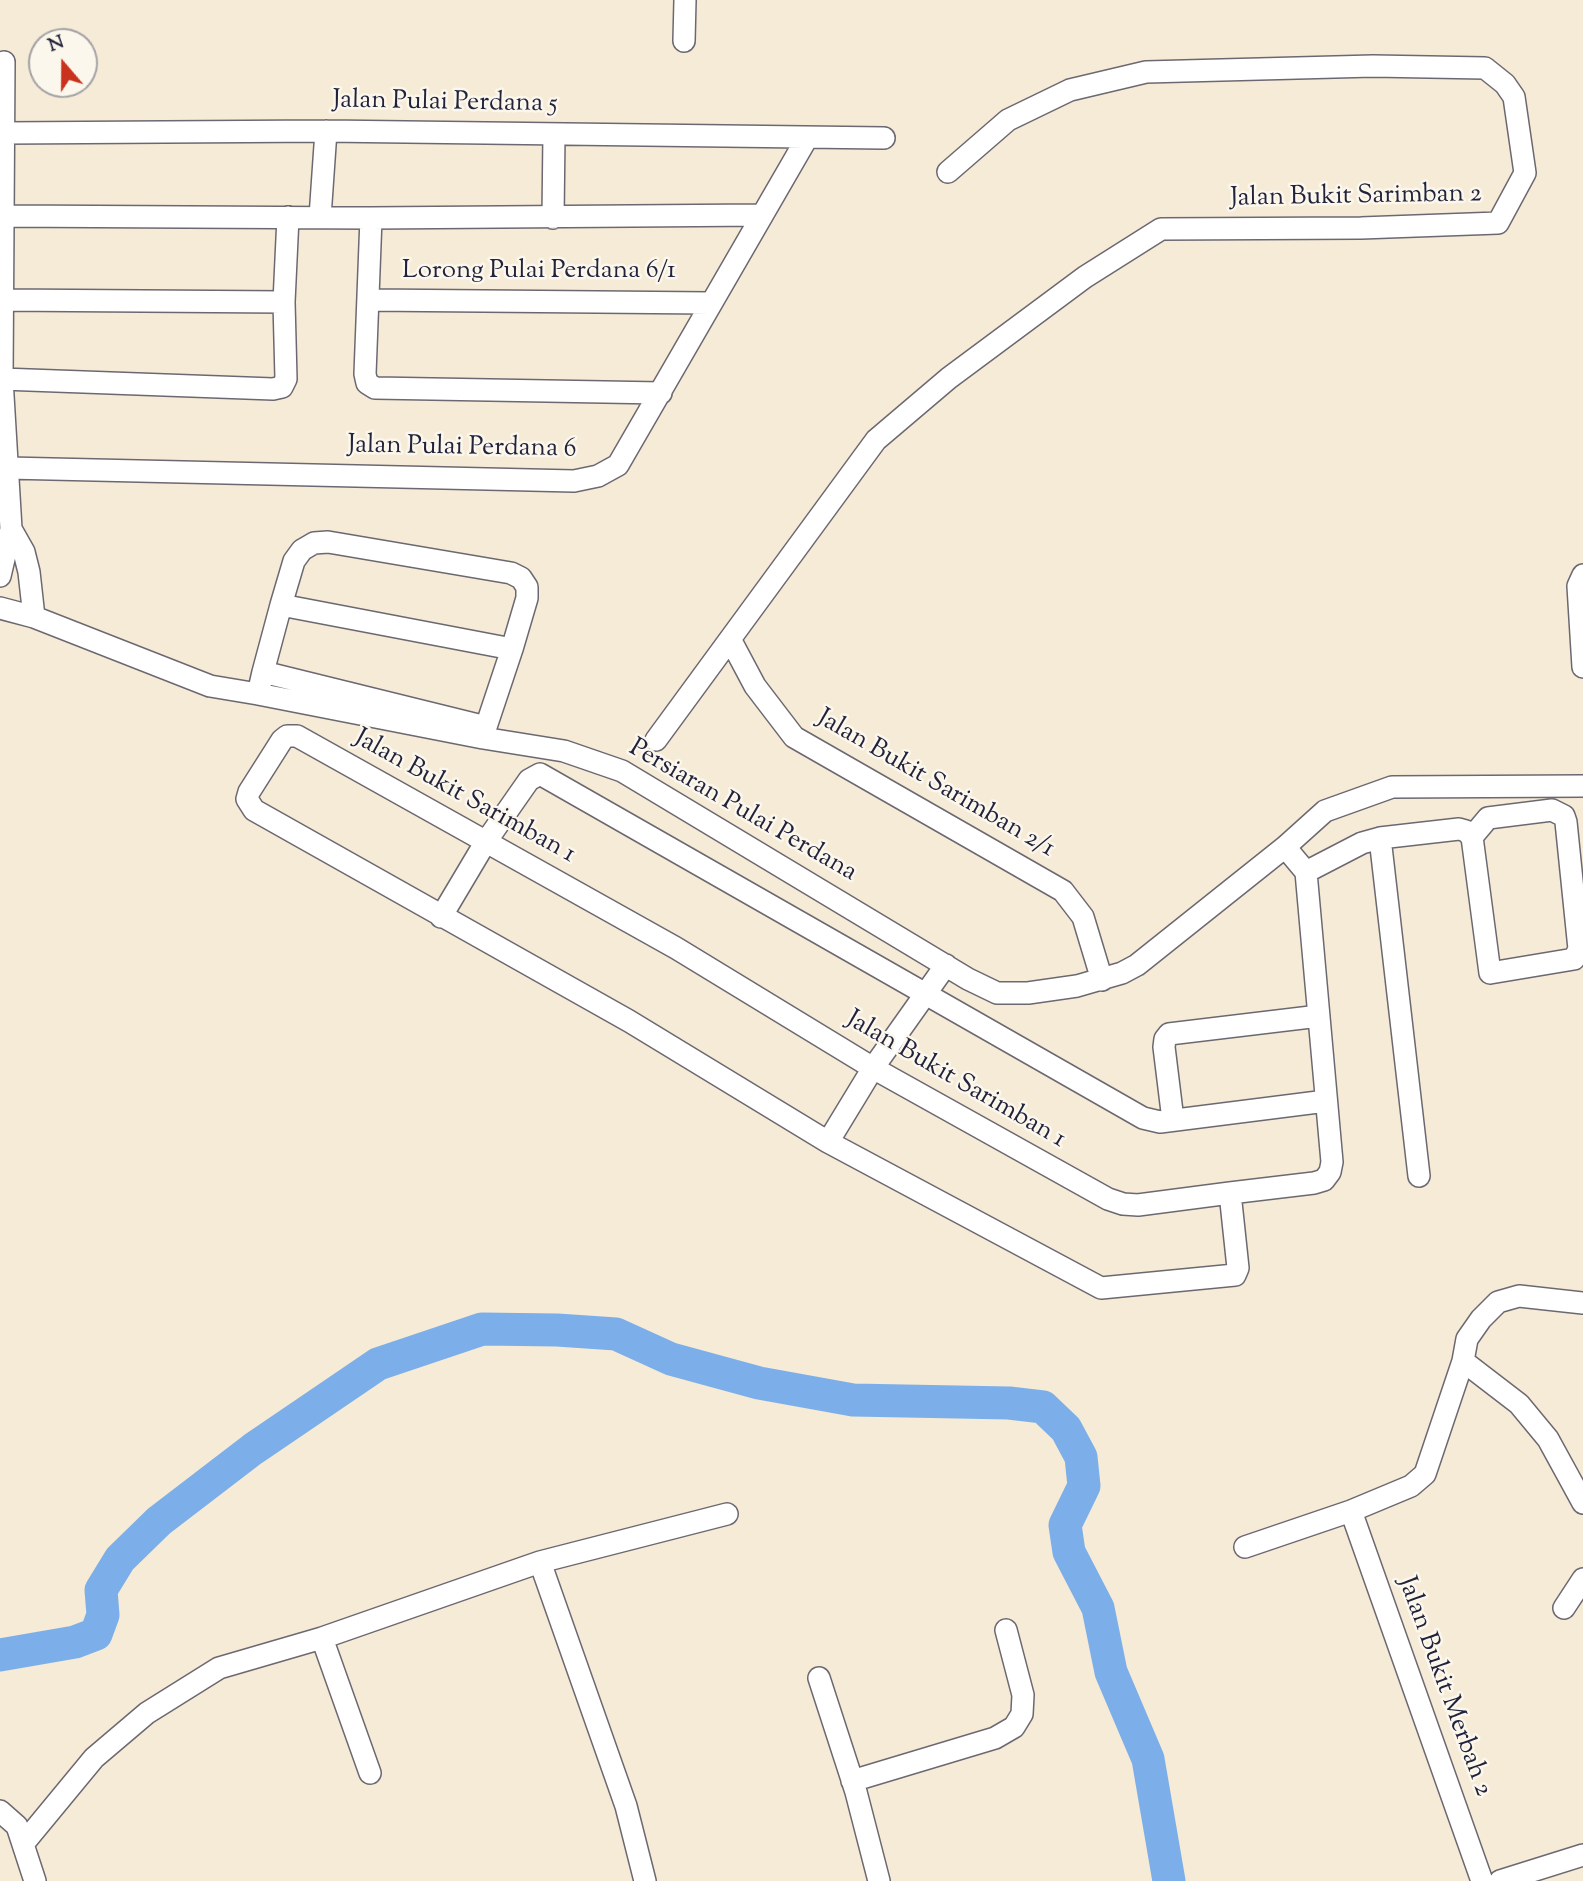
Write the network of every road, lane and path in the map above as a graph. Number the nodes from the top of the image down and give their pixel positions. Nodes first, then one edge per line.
1 (685, 0) edge
2 (684, 41) dead end
3 (4, 62) dead end
4 (326, 131) junction
5 (4, 133) junction
6 (554, 134) junction
7 (807, 138) junction
8 (884, 138) dead end
9 (948, 172) dead end
10 (762, 215) junction
11 (3, 216) junction
12 (288, 217) junction
13 (320, 217) junction
14 (553, 218) junction
15 (370, 219) junction
16 (1, 293) edge
17 (369, 300) junction
18 (284, 302) junction
19 (710, 303) junction
20 (2, 379) edge
21 (660, 393) junction
22 (8, 468) junction
23 (11, 529) junction
24 (1583, 575) edge
25 (0, 576) edge
26 (281, 605) junction
27 (0, 608) edge
28 (34, 617) junction
29 (730, 639) junction
30 (512, 649) junction
31 (1583, 665) edge
32 (264, 672) junction
33 (258, 694) junction
34 (656, 740) dead end
35 (1583, 786) edge
36 (1472, 837) junction
37 (1380, 838) junction
38 (485, 843) junction
39 (1285, 847) junction
40 (1306, 872) junction
41 (441, 917) junction
42 (946, 965) junction
43 (1102, 980) junction
44 (925, 995) junction
45 (1319, 1016) junction
46 (873, 1069) junction
47 (1326, 1101) junction
48 (1173, 1120) junction
49 (828, 1142) junction
50 (1419, 1176) dead end
51 (1230, 1193) junction
52 (1583, 1303) edge
53 (1463, 1362) junction
54 (1583, 1503) edge
55 (1351, 1511) junction
56 (727, 1514) dead end
57 (1245, 1547) dead end
58 (540, 1562) junction
59 (1583, 1579) edge
60 (1564, 1608) dead end
61 (1006, 1630) dead end
62 (322, 1637) junction
63 (819, 1678) dead end
64 (370, 1773) dead end
65 (852, 1781) junction
66 (0, 1811) edge
67 (23, 1844) junction
68 (1583, 1855) edge
69 (879, 1880) edge
70 (35, 1881) edge
71 (645, 1881) edge
72 (1482, 1881) edge
73 (1500, 1881) edge

1 - 2 street
3 - 5 street
4 - 5 street, Jalan Pulai Perdana 5
4 - 6 street, Jalan Pulai Perdana 5
4 - 13 street
5 - 11 street
6 - 7 street, Jalan Pulai Perdana 5
6 - 14 street
7 - 8 street, Jalan Pulai Perdana 5
7 - 10 street, Jalan Pulai Perdana 6
9 - 29 street, Jalan Bukit Sarimban 2
10 - 14 street
10 - 19 street, Jalan Pulai Perdana 6
11 - 12 street
11 - 16 street
12 - 13 street
12 - 18 street
13 - 15 street
14 - 15 street
15 - 17 street
16 - 18 street
16 - 20 street
17 - 19 street, Lorong Pulai Perdana 6/1
17 - 21 street
18 - 20 street
19 - 21 street, Jalan Pulai Perdana 6
20 - 22 street
21 - 22 street, Jalan Pulai Perdana 6
22 - 23 street
23 - 25 street
23 - 28 street
24 - 31 street
26 - 30 street
26 - 30 street
26 - 32 street
27 - 28 street, Persiaran Pulai Perdana
28 - 33 street, Persiaran Pulai Perdana
29 - 34 street
29 - 43 street, Jalan Bukit Sarimban 2/1
30 - 32 street
32 - 33 street
33 - 42 street, Persiaran Pulai Perdana
35 - 39 street, Persiaran Pulai Perdana
36 - 36 street
36 - 37 street
37 - 40 street
37 - 50 street
38 - 41 street
38 - 41 street, Jalan Bukit Sarimban 1
38 - 44 street
38 - 46 street, Jalan Bukit Sarimban 1
39 - 40 street
39 - 43 street, Persiaran Pulai Perdana
40 - 45 street, Jalan Bukit Sarimban 1
41 - 49 street
42 - 43 street, Persiaran Pulai Perdana
42 - 44 street
44 - 46 street
44 - 48 street
45 - 47 street, Jalan Bukit Sarimban 1
45 - 48 street
46 - 49 street
46 - 51 street, Jalan Bukit Sarimban 1
47 - 48 street
47 - 51 street, Jalan Bukit Sarimban 1
49 - 51 street
52 - 53 street
53 - 54 street
53 - 55 street
55 - 57 street
55 - 72 street, Jalan Bukit Merbah 2
56 - 58 street
58 - 62 street
58 - 71 street
59 - 60 street
61 - 65 street
62 - 64 street
62 - 67 street
63 - 65 street
65 - 69 street
66 - 67 street
67 - 70 street
68 - 73 street

